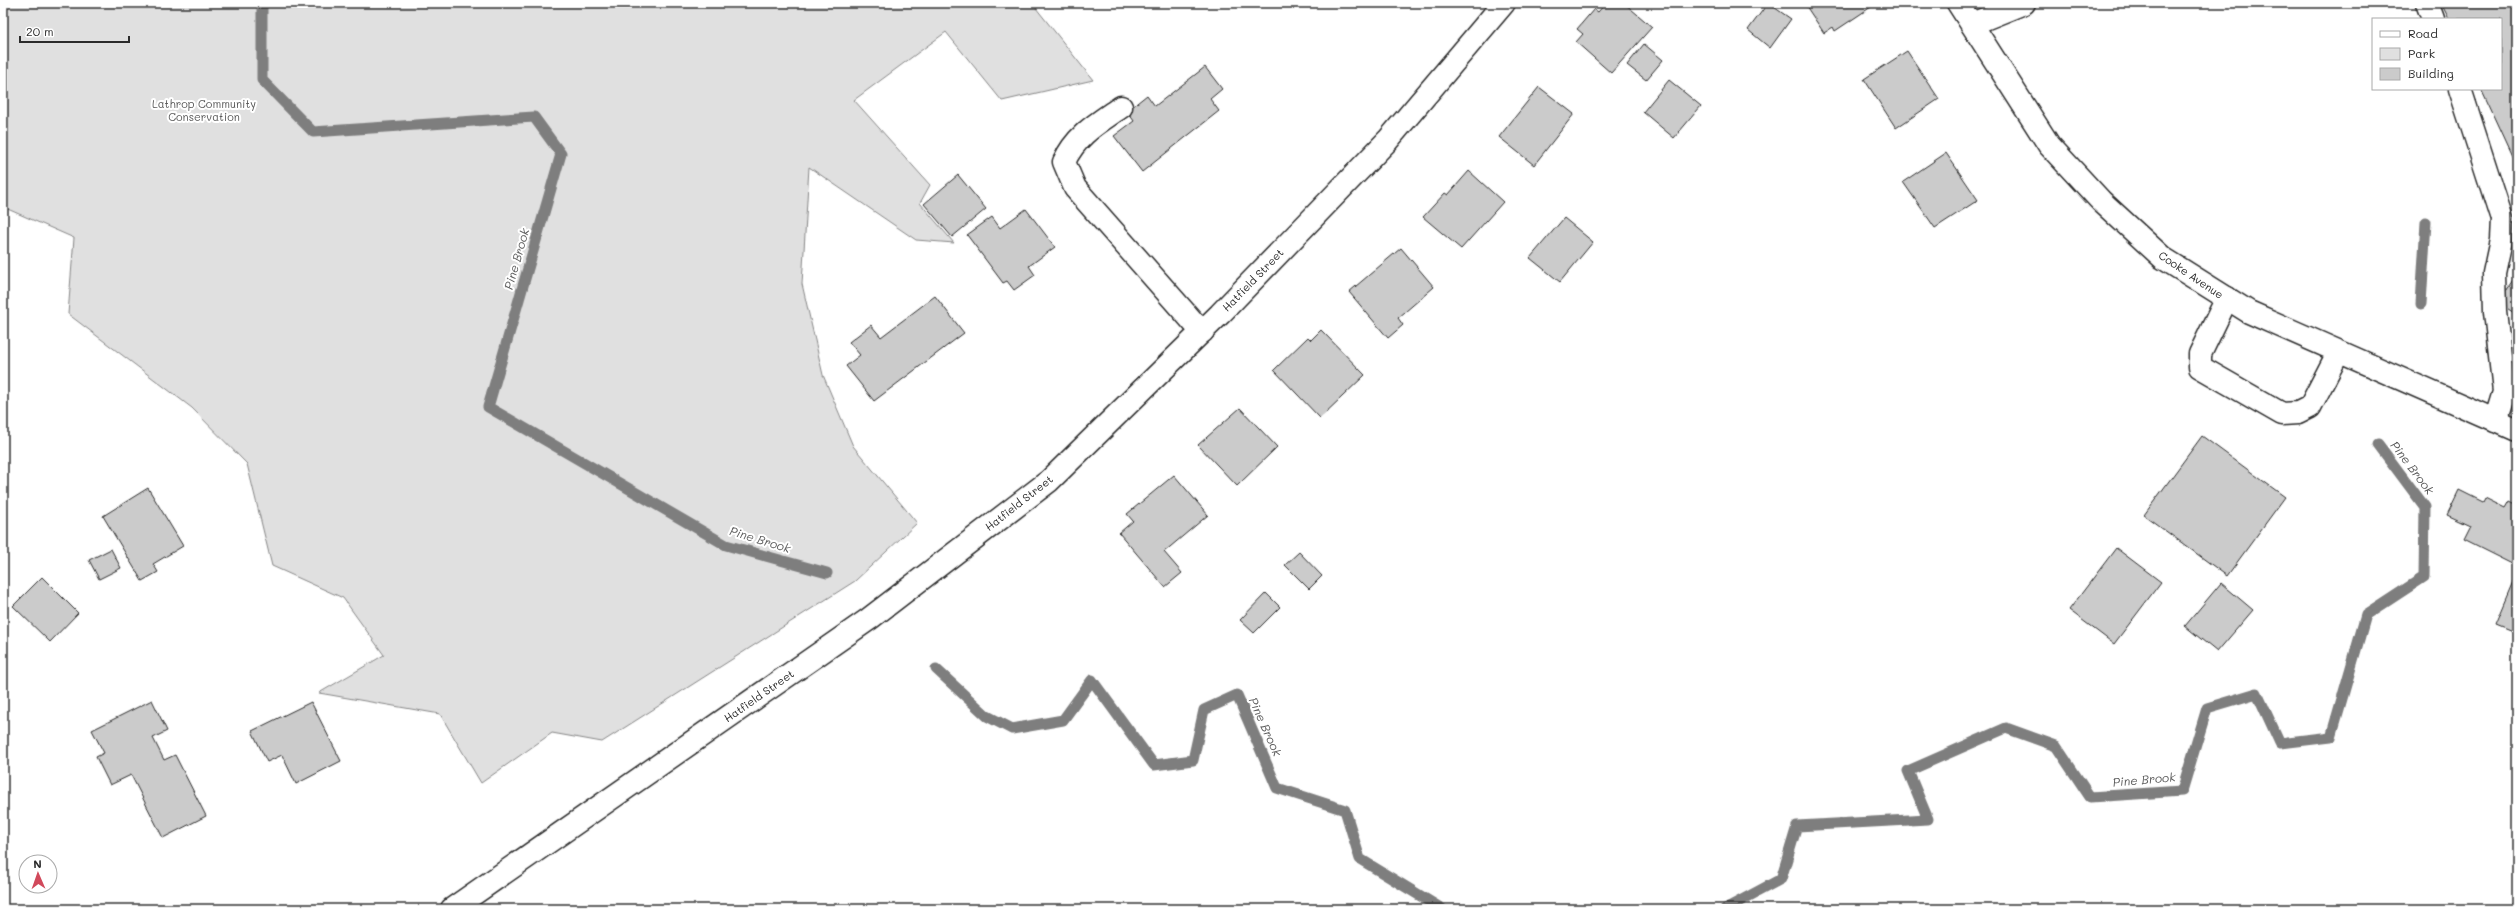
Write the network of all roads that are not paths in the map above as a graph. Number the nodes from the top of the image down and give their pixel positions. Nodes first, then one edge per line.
1 (1504, 3) edge
2 (1958, 3) edge
3 (2024, 3) edge
4 (2427, 3) edge
5 (2433, 18) edge
6 (1972, 24) junction
7 (2460, 90) edge
8 (1121, 107) dead end
9 (2227, 298) junction
10 (1202, 332) junction
11 (2338, 353) junction
12 (2494, 421) junction
13 (2517, 430) edge
14 (452, 909) edge

1 - 10 street, Hatfield Street
2 - 6 street, Cooke Avenue
3 - 6 street
4 - 5 street
6 - 9 street, Cooke Avenue
7 - 12 street
8 - 10 street
9 - 11 street, Cooke Avenue
9 - 11 street
10 - 14 street, Hatfield Street
11 - 12 street, Cooke Avenue
12 - 13 street, Cooke Avenue

